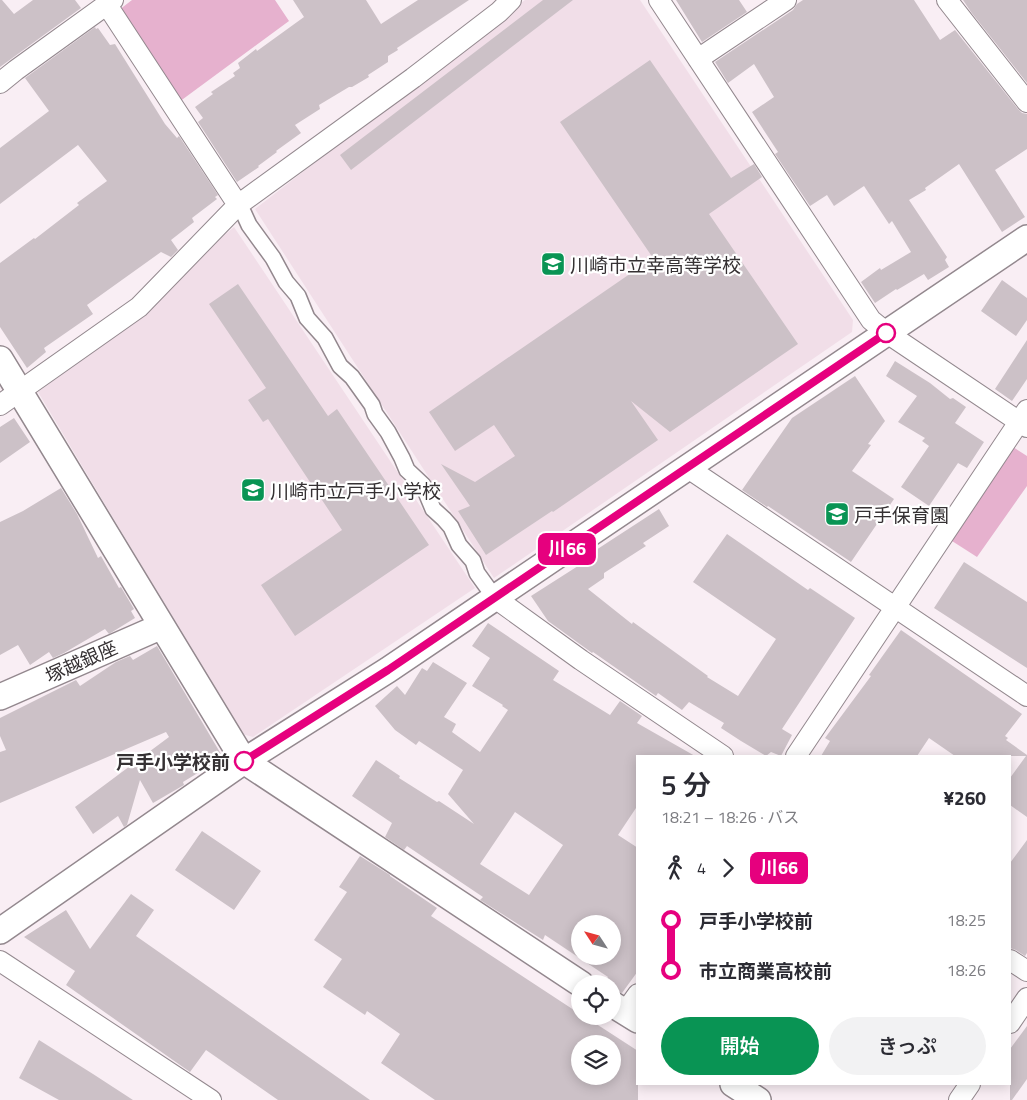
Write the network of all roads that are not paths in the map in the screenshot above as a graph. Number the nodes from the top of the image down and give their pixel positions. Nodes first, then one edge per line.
1 (511, 0) edge
2 (659, 0) edge
3 (786, 0) edge
4 (947, 0) edge
5 (110, 2) edge
6 (698, 59) junction
7 (0, 83) edge
8 (1027, 102) edge
9 (238, 205) junction
10 (1027, 238) edge
11 (887, 333) junction
12 (0, 359) edge
13 (10, 399) edge
14 (1024, 420) edge
15 (688, 468) junction
16 (495, 598) junction
17 (895, 608) junction
18 (162, 626) junction
19 (1027, 696) edge
20 (0, 697) edge
21 (722, 755) edge
22 (797, 755) edge
23 (244, 761) junction
24 (0, 931) edge
25 (0, 961) edge
26 (1011, 961) edge
27 (1027, 972) edge
28 (571, 977) edge
29 (1027, 998) edge
30 (1011, 1022) edge
31 (735, 1085) edge
32 (969, 1085) edge
33 (211, 1100) edge
34 (758, 1100) edge
35 (959, 1100) edge

1 - 9 street
2 - 6 street
3 - 6 street
4 - 8 street
5 - 7 street
5 - 9 street
6 - 11 street
9 - 13 street
9 - 16 street
10 - 11 street
11 - 14 street
11 - 15 street
12 - 13 street
13 - 18 street
14 - 17 street
15 - 16 street
15 - 17 street
16 - 21 street
16 - 23 street
17 - 19 street
17 - 22 street
18 - 20 street, 塚越銀座
18 - 23 street
23 - 24 street
23 - 28 street
25 - 33 street
26 - 27 street
29 - 30 street
31 - 34 street
32 - 35 street

